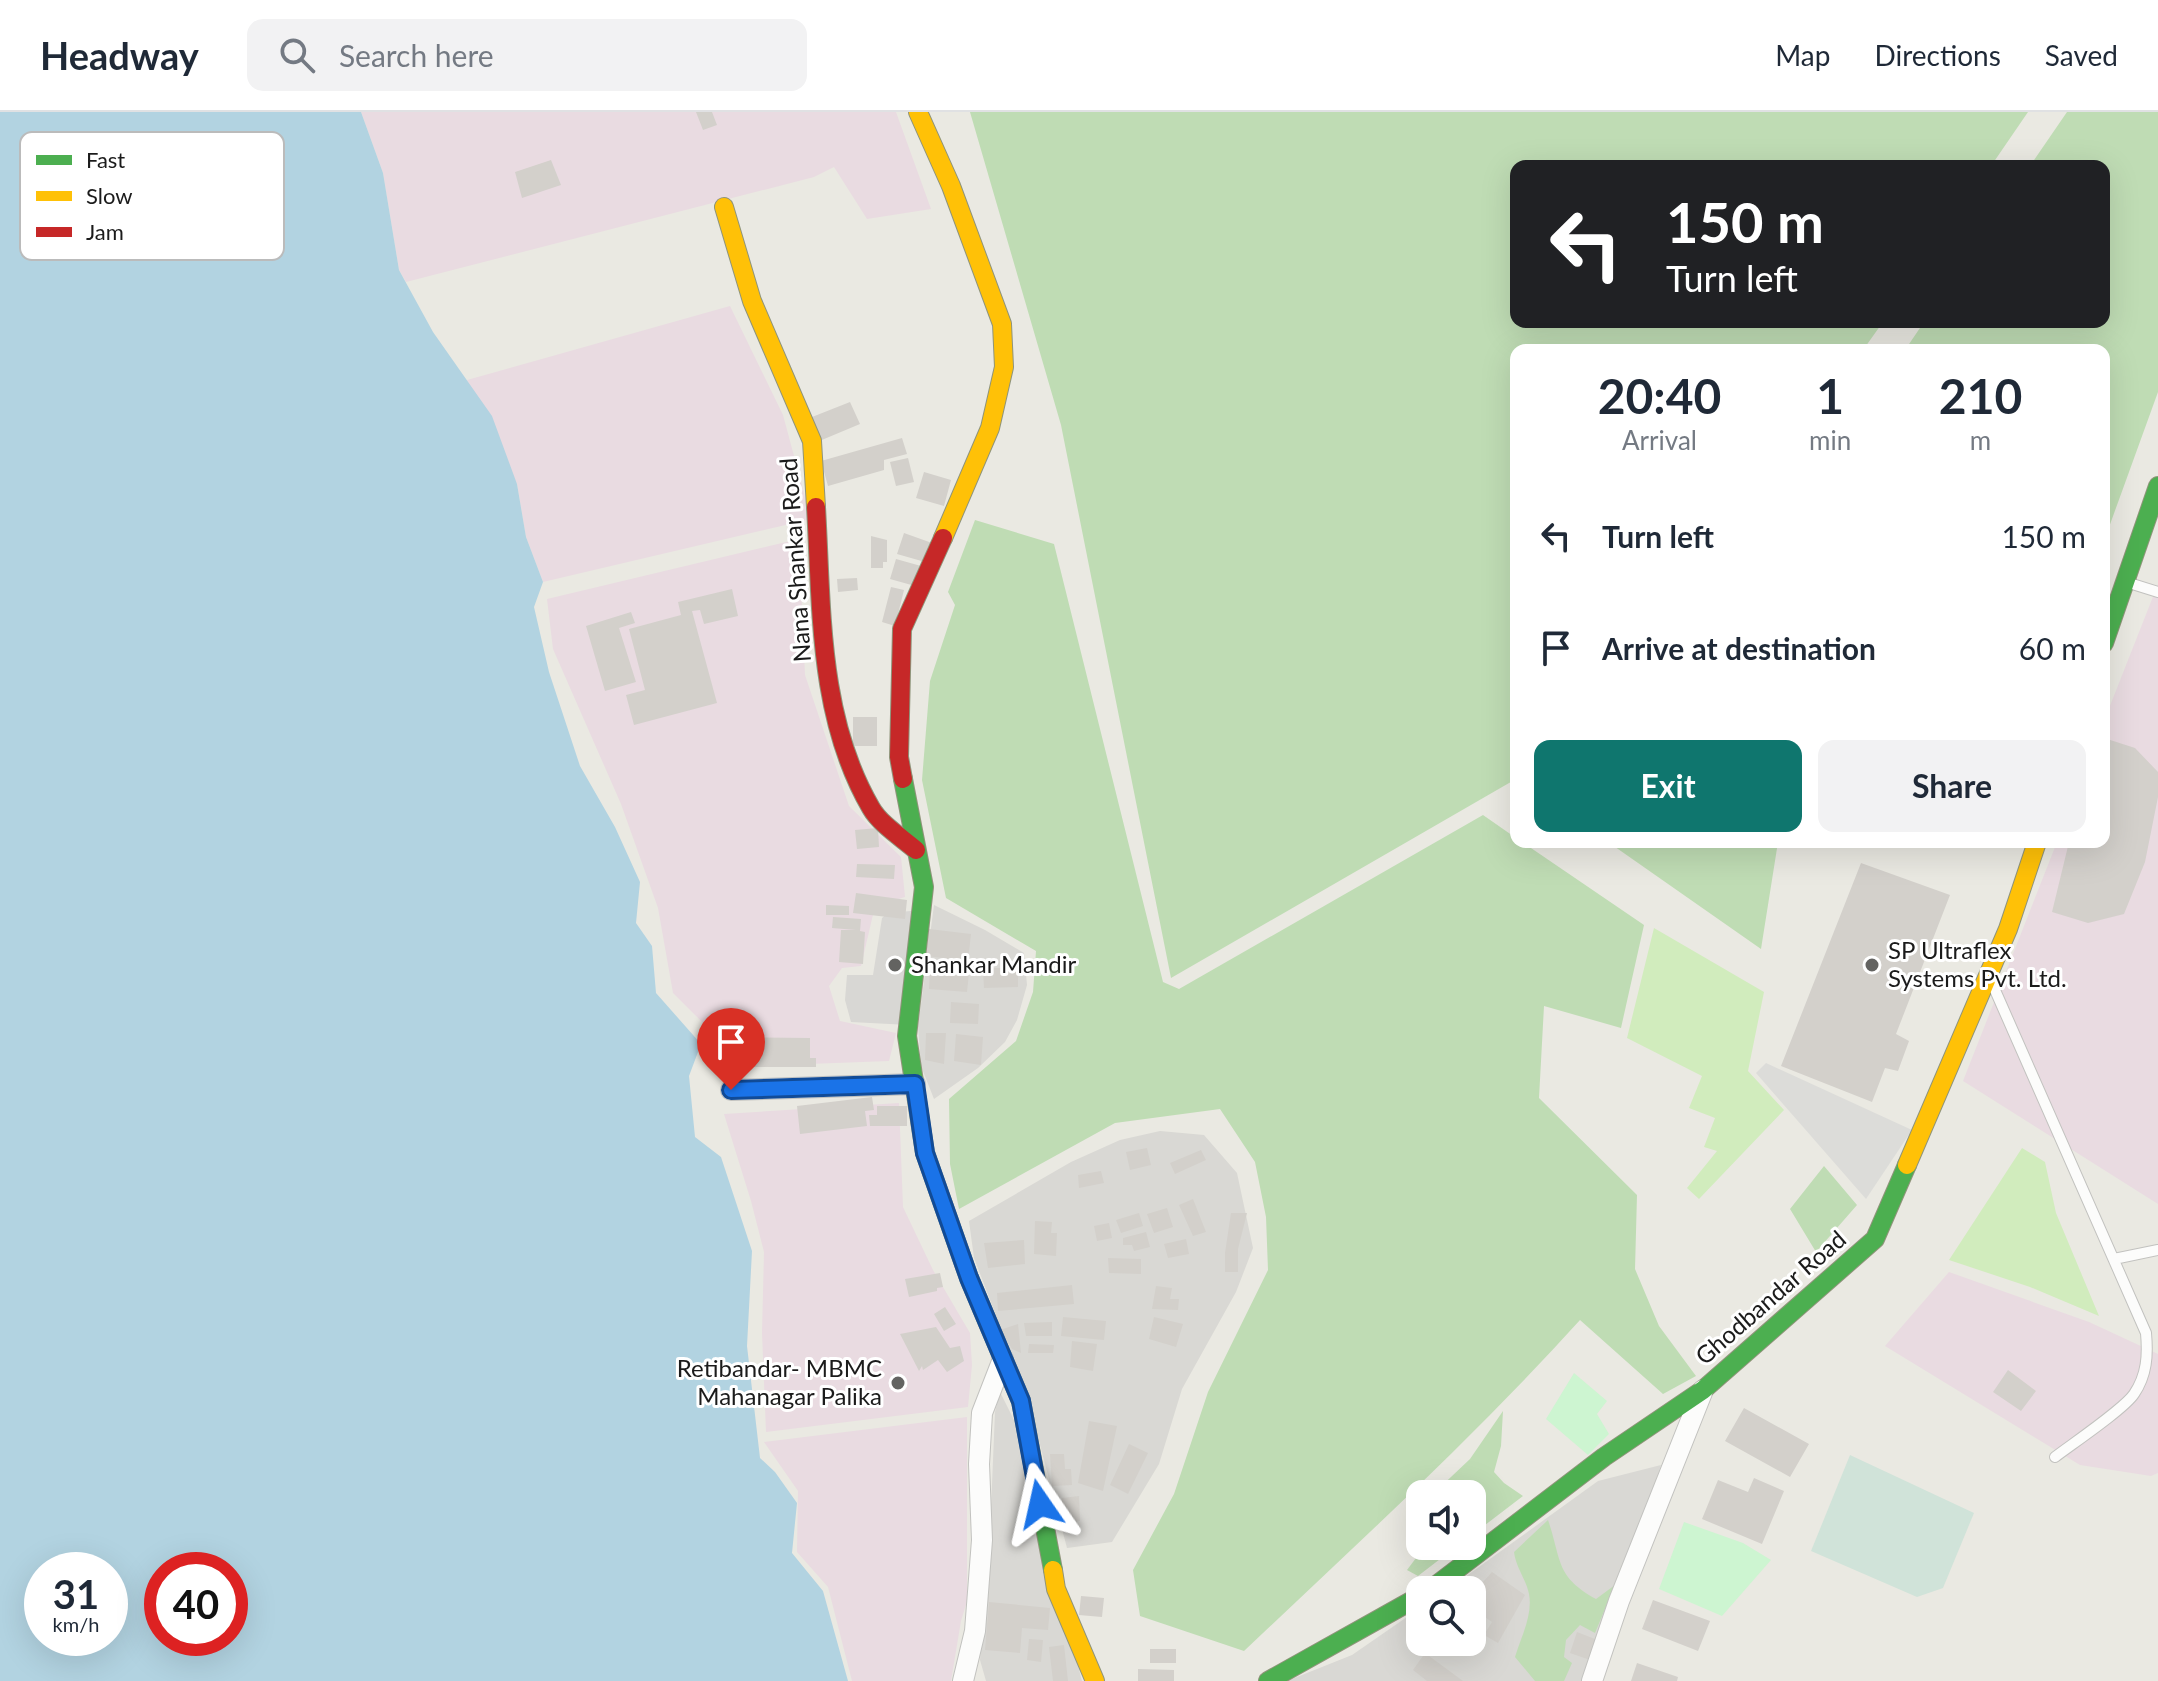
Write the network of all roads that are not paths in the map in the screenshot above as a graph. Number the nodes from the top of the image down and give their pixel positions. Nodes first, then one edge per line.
1 (918, 112) edge
2 (724, 207) dead end
3 (2158, 486) edge
4 (2125, 582) junction
5 (2158, 592) edge
6 (2110, 626) edge
7 (2035, 848) edge
8 (916, 850) junction
9 (1988, 975) junction
10 (915, 1084) junction
11 (731, 1090) dead end
12 (2158, 1250) edge
13 (2114, 1259) junction
14 (1003, 1359) junction
15 (1703, 1390) junction
16 (2055, 1457) dead end
17 (1448, 1576) edge
18 (1406, 1604) edge
19 (963, 1681) edge
20 (1095, 1681) edge
21 (1268, 1681) edge
22 (1592, 1681) edge

1 - 8 street
2 - 8 street, Nana Shankar Road
3 - 4 street
4 - 5 lane
4 - 6 street
7 - 9 street, Ghodbandar Road
8 - 10 street
9 - 13 lane
9 - 15 street, Ghodbandar Road
10 - 11 street
10 - 14 street
12 - 13 lane
13 - 16 lane
14 - 19 street
14 - 20 street
15 - 17 street, Ghodbandar Road
15 - 22 street
18 - 21 street

